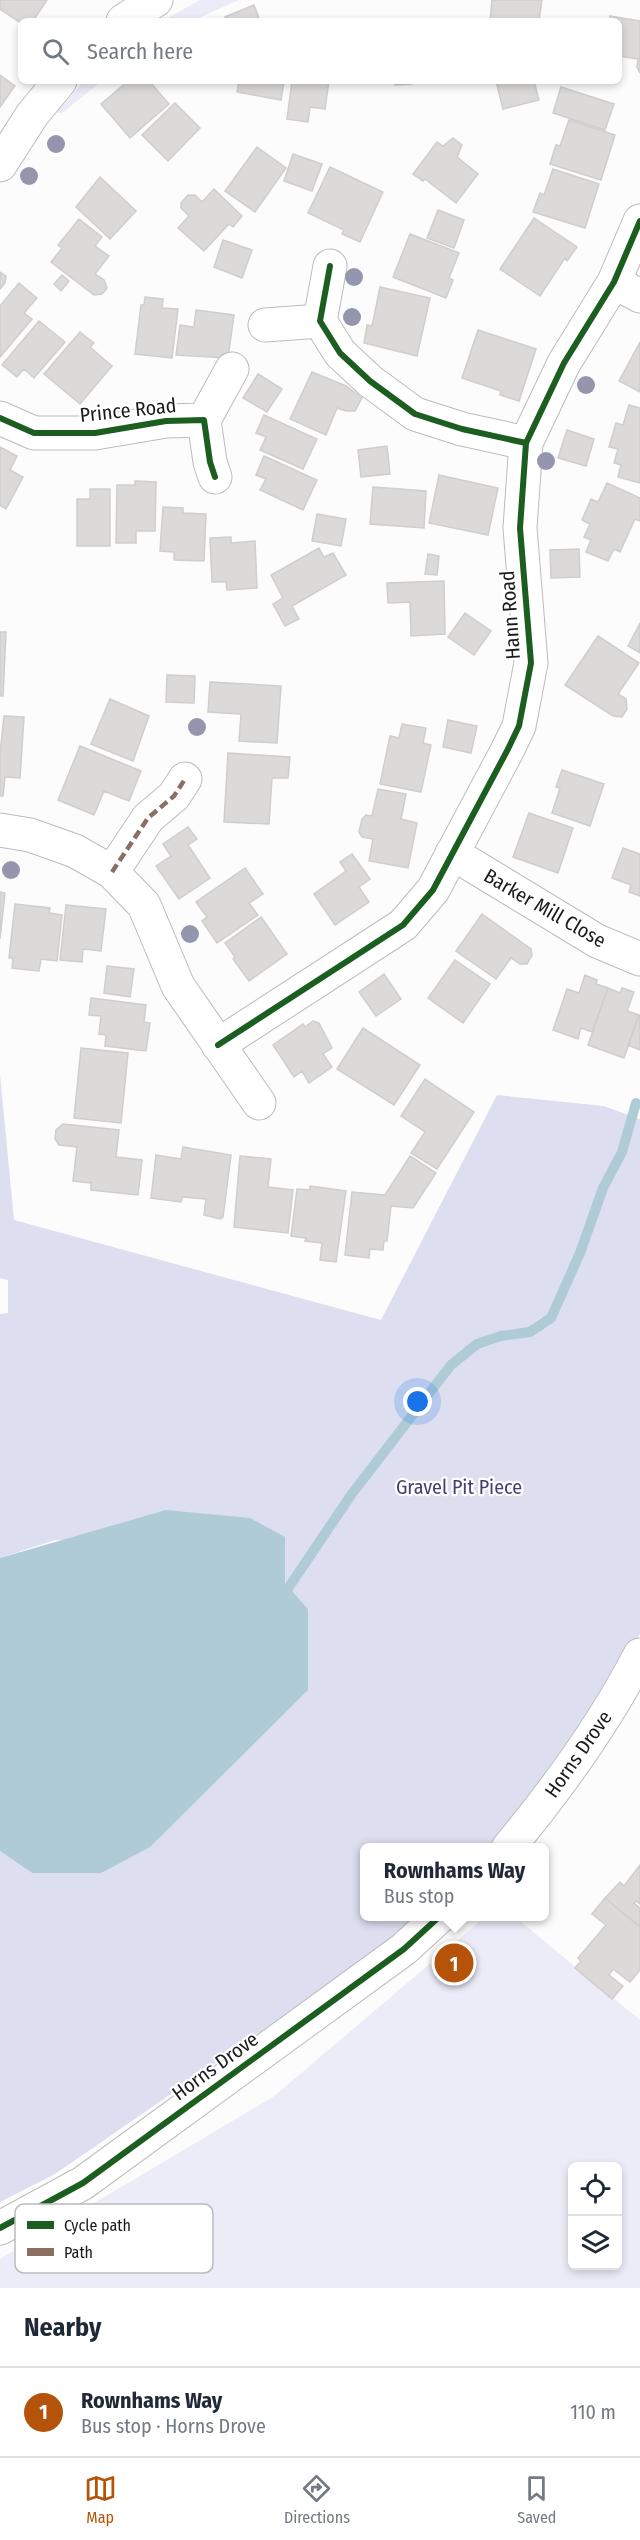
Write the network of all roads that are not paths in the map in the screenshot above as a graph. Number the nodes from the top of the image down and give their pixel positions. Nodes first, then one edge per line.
1 (156, 0) edge
2 (128, 18) edge
3 (58, 84) edge
4 (0, 165) edge
5 (640, 221) edge
6 (330, 266) dead end
7 (627, 289) edge
8 (320, 321) junction
9 (265, 325) dead end
10 (232, 369) dead end
11 (0, 418) edge
12 (204, 420) junction
13 (526, 443) junction
14 (215, 477) dead end
15 (185, 779) dead end
16 (0, 830) edge
17 (452, 853) junction
18 (112, 872) junction
19 (640, 959) edge
20 (218, 1045) junction
21 (259, 1103) dead end
22 (640, 1655) edge
23 (512, 1843) edge
24 (436, 1921) edge
25 (44, 2204) edge
26 (15, 2220) edge
27 (0, 2228) edge

1 - 2 street
3 - 4 street
5 - 7 street, Hann Road
6 - 8 street
7 - 13 street, Hann Road
8 - 9 street
8 - 13 street
10 - 12 street, Prince Road
11 - 12 street, Prince Road
12 - 14 street, Prince Road
13 - 17 street, Hann Road
15 - 18 street
16 - 18 street
17 - 19 street, Barker Mill Close
17 - 20 street, Hann Road
18 - 20 street
20 - 21 street
22 - 23 street, Horns Drove
24 - 25 street, Horns Drove
26 - 27 street, Horns Drove

